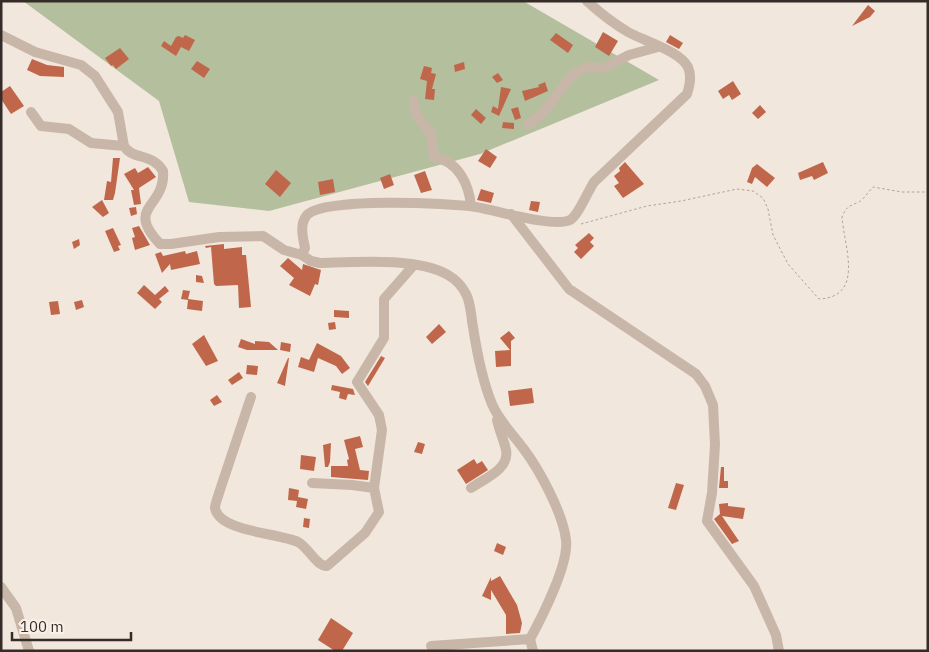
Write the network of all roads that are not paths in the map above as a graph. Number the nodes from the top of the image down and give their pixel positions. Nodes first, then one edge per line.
1 (587, 1) edge
2 (1, 36) edge
3 (658, 47) junction
4 (414, 101) dead end
5 (31, 112) dead end
6 (528, 125) dead end
7 (124, 146) junction
8 (471, 206) junction
9 (511, 214) junction
10 (302, 255) junction
11 (413, 266) junction
12 (251, 397) dead end
13 (497, 414) junction
14 (312, 483) dead end
15 (374, 488) junction
16 (471, 488) dead end
17 (1, 587) edge
18 (530, 639) junction
19 (431, 646) dead end
20 (29, 651) edge
21 (533, 651) edge
22 (779, 651) edge

1 - 3 street
2 - 7 street
3 - 6 street
3 - 9 street
4 - 8 street
5 - 7 street
7 - 10 street
8 - 9 street
8 - 10 street
9 - 22 street
10 - 11 street
11 - 13 street
11 - 15 street
12 - 15 street
13 - 16 street
13 - 18 street
14 - 15 street
17 - 20 street
18 - 19 street
18 - 21 street

